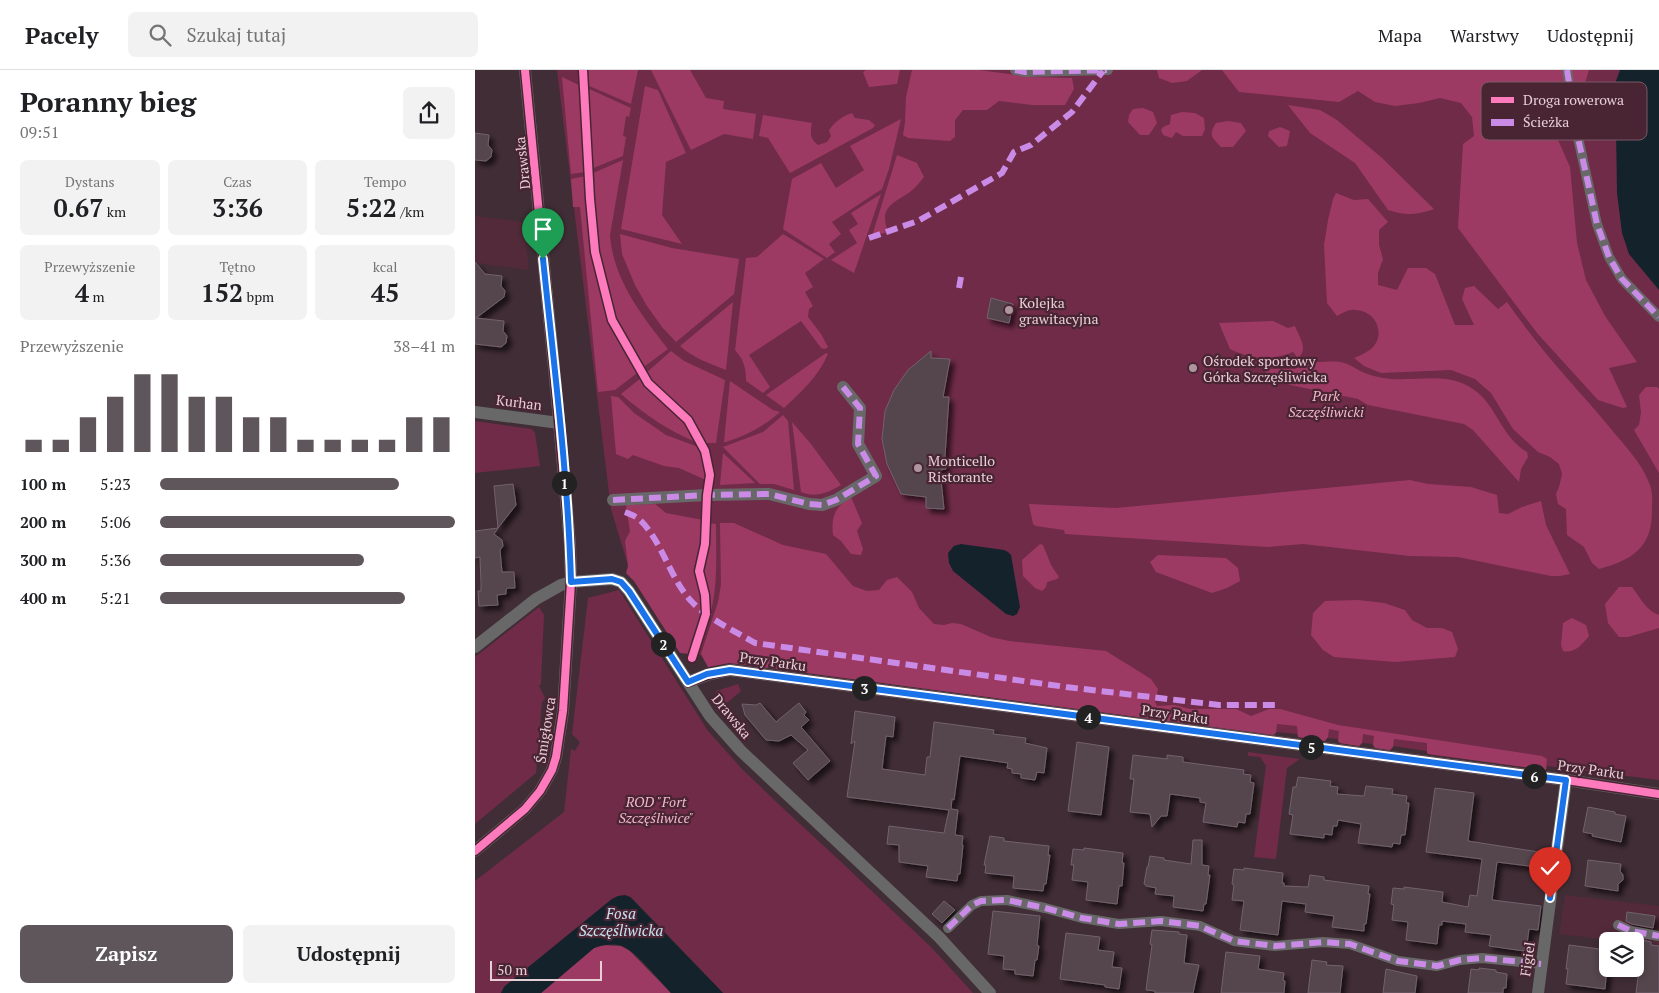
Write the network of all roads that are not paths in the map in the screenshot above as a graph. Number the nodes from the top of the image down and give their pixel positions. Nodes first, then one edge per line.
1 (525, 70) edge
2 (1015, 70) edge
3 (1108, 70) edge
4 (1579, 140) edge
5 (1659, 317) edge
6 (843, 387) dead end
7 (475, 412) edge
8 (559, 423) junction
9 (613, 500) dead end
10 (571, 582) junction
11 (481, 636) edge
12 (475, 647) edge
13 (688, 682) junction
14 (1566, 780) junction
15 (1659, 794) edge
16 (475, 851) edge
17 (1618, 924) dead end
18 (948, 928) dead end
19 (1659, 936) edge
20 (1541, 964) junction
21 (990, 993) edge
22 (1537, 993) edge

1 - 8 street, Drawska
2 - 3 street
4 - 5 street
6 - 9 street
7 - 8 street, Kurhan
8 - 10 street, Drawska
10 - 11 street
10 - 13 street, Drawska
10 - 16 street, Śmigłowca
11 - 12 street
13 - 14 street, Przy Parku
13 - 21 street, Drawska
14 - 15 street, Przy Parku
14 - 20 street, Figiel
17 - 19 street
18 - 20 street
20 - 22 street, Figiel

